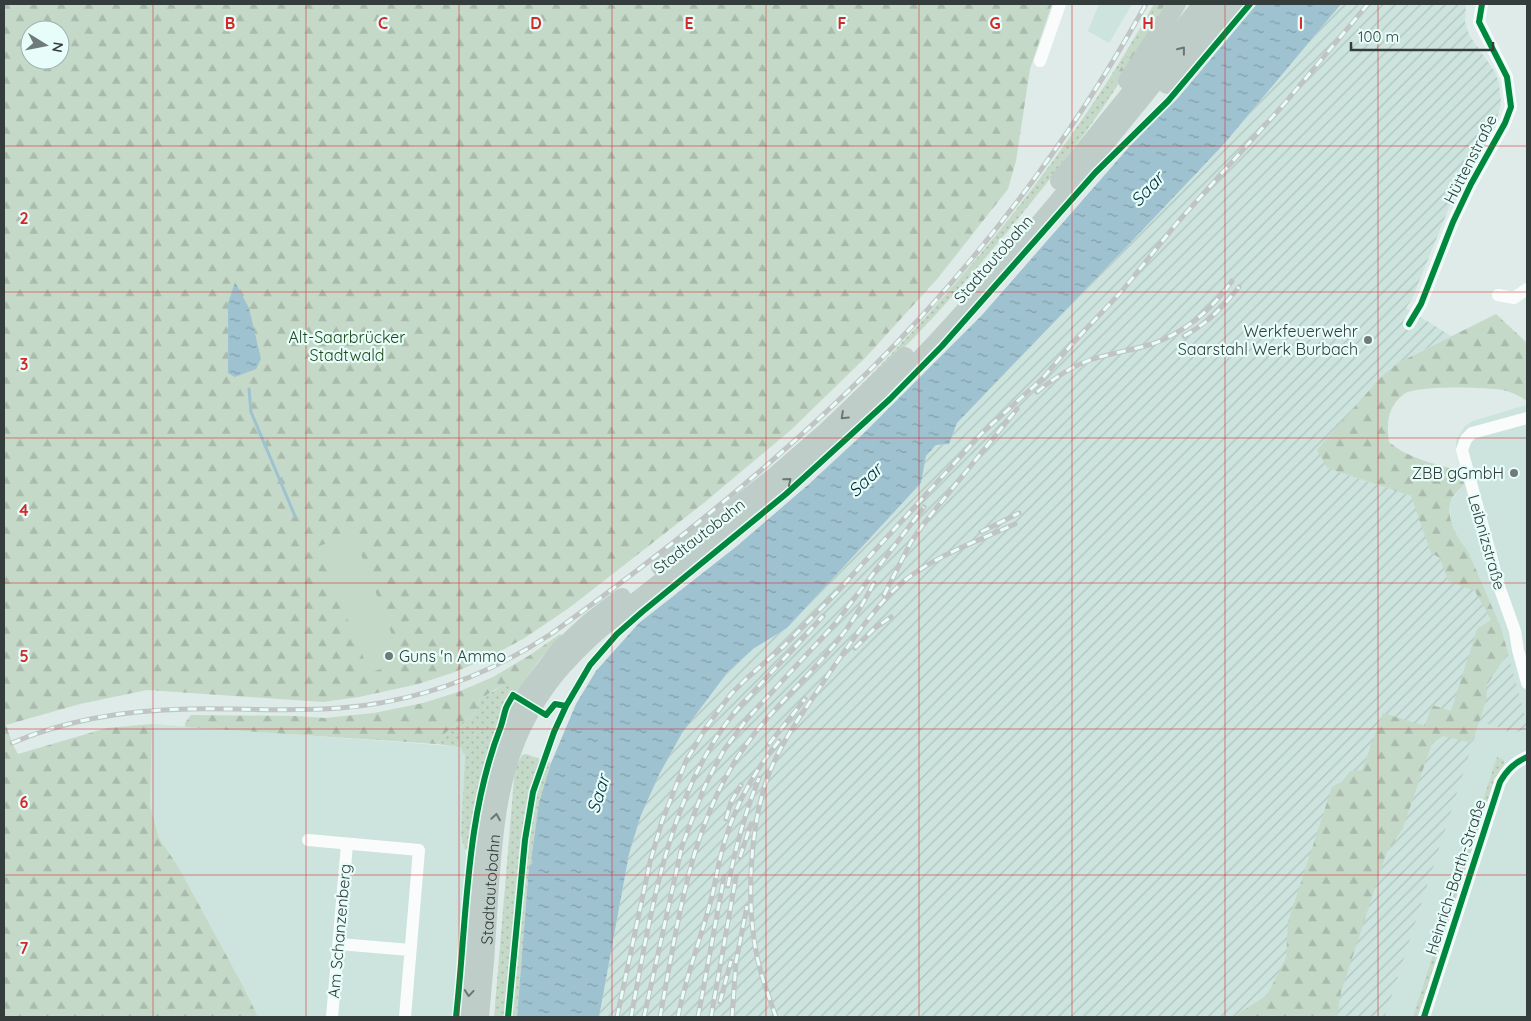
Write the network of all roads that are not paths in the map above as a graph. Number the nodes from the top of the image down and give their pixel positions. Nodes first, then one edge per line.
1 (1060, 4) edge
2 (1177, 4) edge
3 (1202, 4) edge
4 (1482, 4) edge
5 (1228, 5) edge
6 (1040, 61) dead end
7 (1103, 139) junction
8 (1527, 289) edge
9 (1498, 295) dead end
10 (1409, 324) dead end
11 (1527, 418) edge
12 (1527, 683) edge
13 (1527, 757) edge
14 (308, 840) dead end
15 (347, 844) junction
16 (339, 944) junction
17 (410, 950) junction
18 (332, 1017) edge
19 (405, 1017) edge
20 (467, 1017) edge
21 (480, 1017) edge
22 (1424, 1017) edge

1 - 6 street
2 - 7 highway
3 -> 7 highway
4 - 10 street, Hüttenstraße
5 - 7 highway
7 -> 20 highway, Stadtautobahn
21 -> 7 highway, Stadtautobahn
8 - 9 street
11 - 12 street, Leibnizstraße
13 - 22 street, Heinrich-Barth-Straße
14 - 15 street
15 - 16 street, Am Schanzenberg
15 - 17 street
16 - 17 street
16 - 18 street, Am Schanzenberg
17 - 19 street

